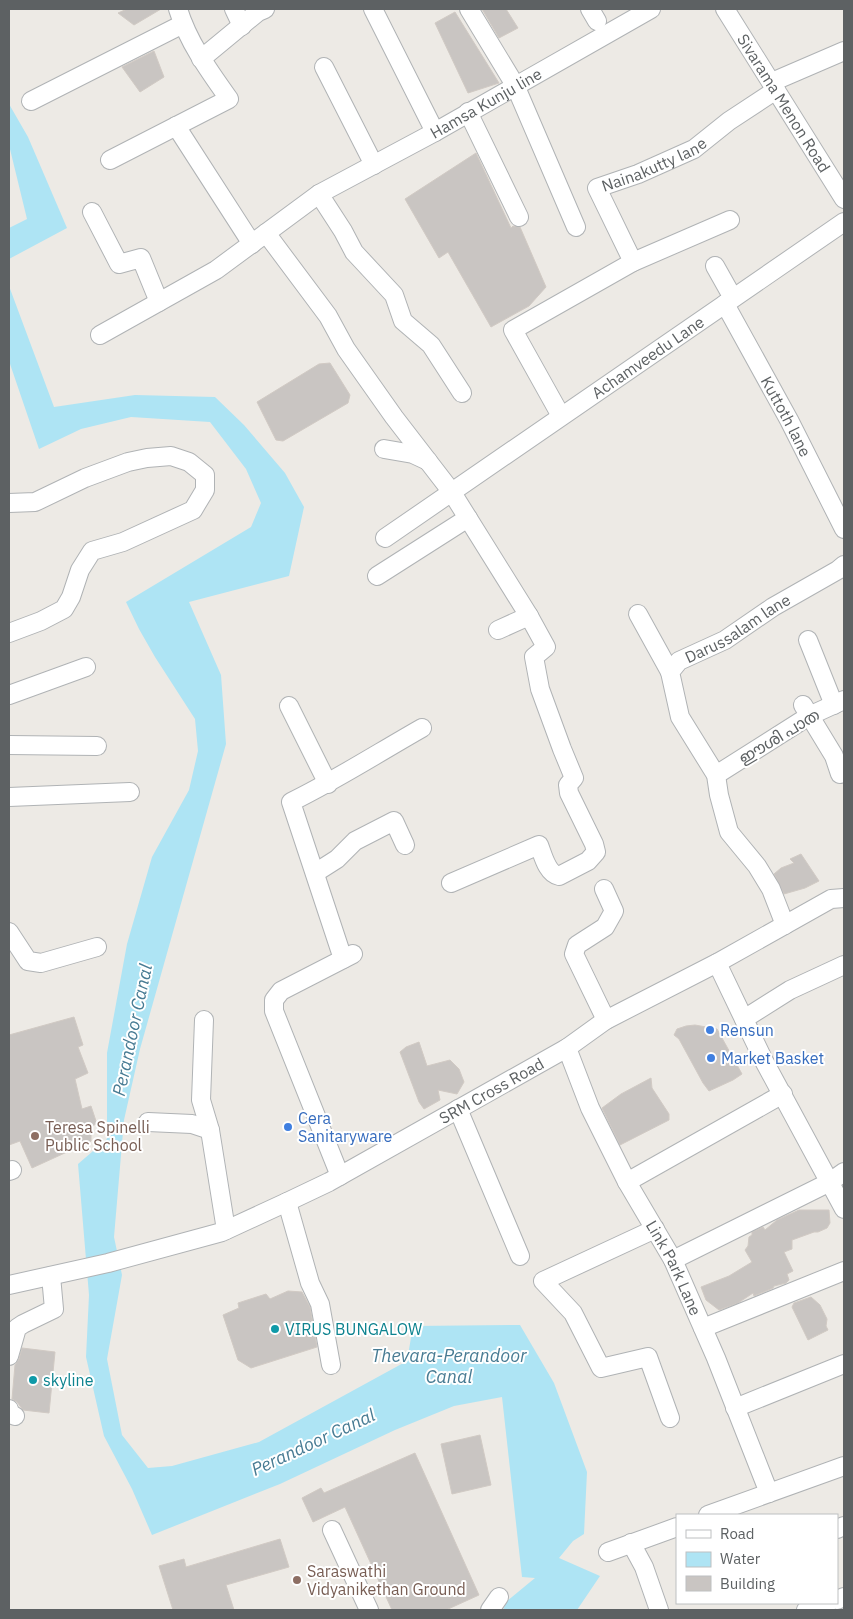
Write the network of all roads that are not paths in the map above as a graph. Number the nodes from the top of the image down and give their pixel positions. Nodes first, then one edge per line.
1 (234, 9) edge
2 (265, 9) edge
3 (374, 9) edge
4 (470, 9) edge
5 (651, 9) edge
6 (725, 9) edge
7 (181, 16) edge
8 (242, 26) junction
9 (844, 51) edge
10 (201, 59) junction
11 (324, 66) dead end
12 (515, 85) junction
13 (774, 86) junction
14 (31, 101) dead end
15 (468, 112) junction
16 (176, 126) junction
17 (435, 132) junction
18 (110, 160) dead end
19 (374, 165) junction
20 (838, 178) edge
21 (319, 194) junction
22 (844, 199) edge
23 (92, 212) dead end
24 (519, 217) dead end
25 (730, 220) dead end
26 (844, 222) edge
27 (576, 228) dead end
28 (259, 239) junction
29 (633, 262) junction
30 (715, 266) dead end
31 (729, 301) junction
32 (159, 302) junction
33 (100, 335) dead end
34 (462, 393) dead end
35 (561, 416) junction
36 (384, 449) dead end
37 (428, 462) junction
38 (451, 491) junction
39 (9, 503) edge
40 (468, 518) junction
41 (844, 529) edge
42 (384, 538) dead end
43 (844, 565) edge
44 (377, 576) dead end
45 (638, 614) dead end
46 (529, 616) junction
47 (498, 630) dead end
48 (9, 633) edge
49 (808, 640) dead end
50 (86, 667) dead end
51 (670, 672) junction
52 (9, 695) edge
53 (839, 703) edge
54 (289, 706) dead end
55 (806, 711) junction
56 (422, 728) dead end
57 (9, 745) edge
58 (97, 746) dead end
59 (716, 775) junction
60 (843, 776) edge
61 (328, 784) junction
62 (130, 792) dead end
63 (9, 797) edge
64 (404, 845) dead end
65 (315, 873) junction
66 (451, 883) dead end
67 (604, 889) dead end
68 (844, 898) edge
69 (785, 925) junction
70 (9, 932) edge
71 (97, 947) dead end
72 (717, 964) junction
73 (844, 965) edge
74 (744, 1019) junction
75 (204, 1020) dead end
76 (606, 1020) junction
77 (567, 1048) junction
78 (783, 1094) junction
79 (458, 1109) junction
80 (148, 1122) dead end
81 (210, 1130) junction
82 (340, 1176) junction
83 (837, 1177) edge
84 (627, 1182) junction
85 (287, 1202) junction
86 (844, 1208) edge
87 (655, 1229) junction
88 (226, 1230) junction
89 (520, 1256) dead end
90 (674, 1260) junction
91 (844, 1271) edge
92 (50, 1276) junction
93 (9, 1285) edge
94 (703, 1328) junction
95 (9, 1356) edge
96 (844, 1364) edge
97 (331, 1365) dead end
98 (735, 1408) junction
99 (670, 1418) dead end
100 (844, 1466) edge
101 (768, 1493) junction
102 (711, 1514) edge
103 (676, 1527) edge
104 (332, 1530) dead end
105 (631, 1544) junction
106 (608, 1552) dead end
107 (825, 1604) edge
108 (369, 1610) edge
109 (659, 1610) edge
110 (806, 1610) edge

1 - 8 street
2 - 8 street
3 - 17 street
4 - 12 street
5 - 12 street, Hamsa Kunju line
6 - 13 street, Sivarama Menon Road
7 - 10 street
7 - 14 street
8 - 10 street
9 - 13 street
10 - 16 street
11 - 19 street
12 - 15 street, Hamsa Kunju line
12 - 27 street
13 - 20 street, Sivarama Menon Road
13 - 29 street, Nainakutty lane
15 - 17 street, Hamsa Kunju line
15 - 24 street
16 - 18 street
16 - 28 street
17 - 19 street, Hamsa Kunju line
19 - 21 street, Hamsa Kunju line
20 - 22 street, Sivarama Menon Road
21 - 28 street, Hamsa Kunju line
21 - 34 street
23 - 32 street
25 - 29 street
26 - 31 street, Achamveedu Lane
28 - 32 street, Hamsa Kunju line
28 - 37 street
29 - 35 street
30 - 31 street, Kuttoth lane
31 - 35 street, Achamveedu Lane
31 - 41 street, Kuttoth lane
32 - 33 street, Hamsa Kunju line
35 - 38 street, Achamveedu Lane
36 - 37 street
37 - 38 street
38 - 40 street
38 - 42 street, Achamveedu Lane
39 - 48 street
40 - 44 street
40 - 46 street
43 - 51 street, Darussalam lane
45 - 51 street
46 - 47 street
46 - 66 street
49 - 53 street
50 - 52 street
51 - 59 street, Darussalam lane
53 - 55 street, ഈശി പാത
54 - 61 street
55 - 59 street, ഈശി പാത
55 - 60 street
56 - 61 street
57 - 58 street
59 - 69 street, Darussalam lane
61 - 65 street
62 - 63 street
64 - 65 street
65 - 82 street
67 - 76 street
68 - 69 street, SRM Cross Road
69 - 72 street, SRM Cross Road
70 - 71 street
72 - 74 street
72 - 76 street, SRM Cross Road
73 - 74 street
74 - 78 street
75 - 81 street
76 - 77 street, SRM Cross Road
77 - 79 street, SRM Cross Road
77 - 84 street, Link Park Lane
78 - 83 street
78 - 84 street
79 - 82 street, SRM Cross Road
79 - 89 street
80 - 81 street
81 - 88 street
82 - 85 street, SRM Cross Road
83 - 86 street
83 - 90 street
84 - 87 street, Link Park Lane
85 - 88 street, SRM Cross Road
85 - 97 street
87 - 90 street, Link Park Lane
87 - 99 street
88 - 92 street, SRM Cross Road
90 - 94 street, Link Park Lane
91 - 94 street
92 - 93 street, SRM Cross Road
92 - 95 street
94 - 98 street, Link Park Lane
96 - 98 street
98 - 101 street, Link Park Lane
100 - 101 street
101 - 102 street
103 - 105 street
104 - 108 street
105 - 106 street
105 - 109 street
107 - 110 street

